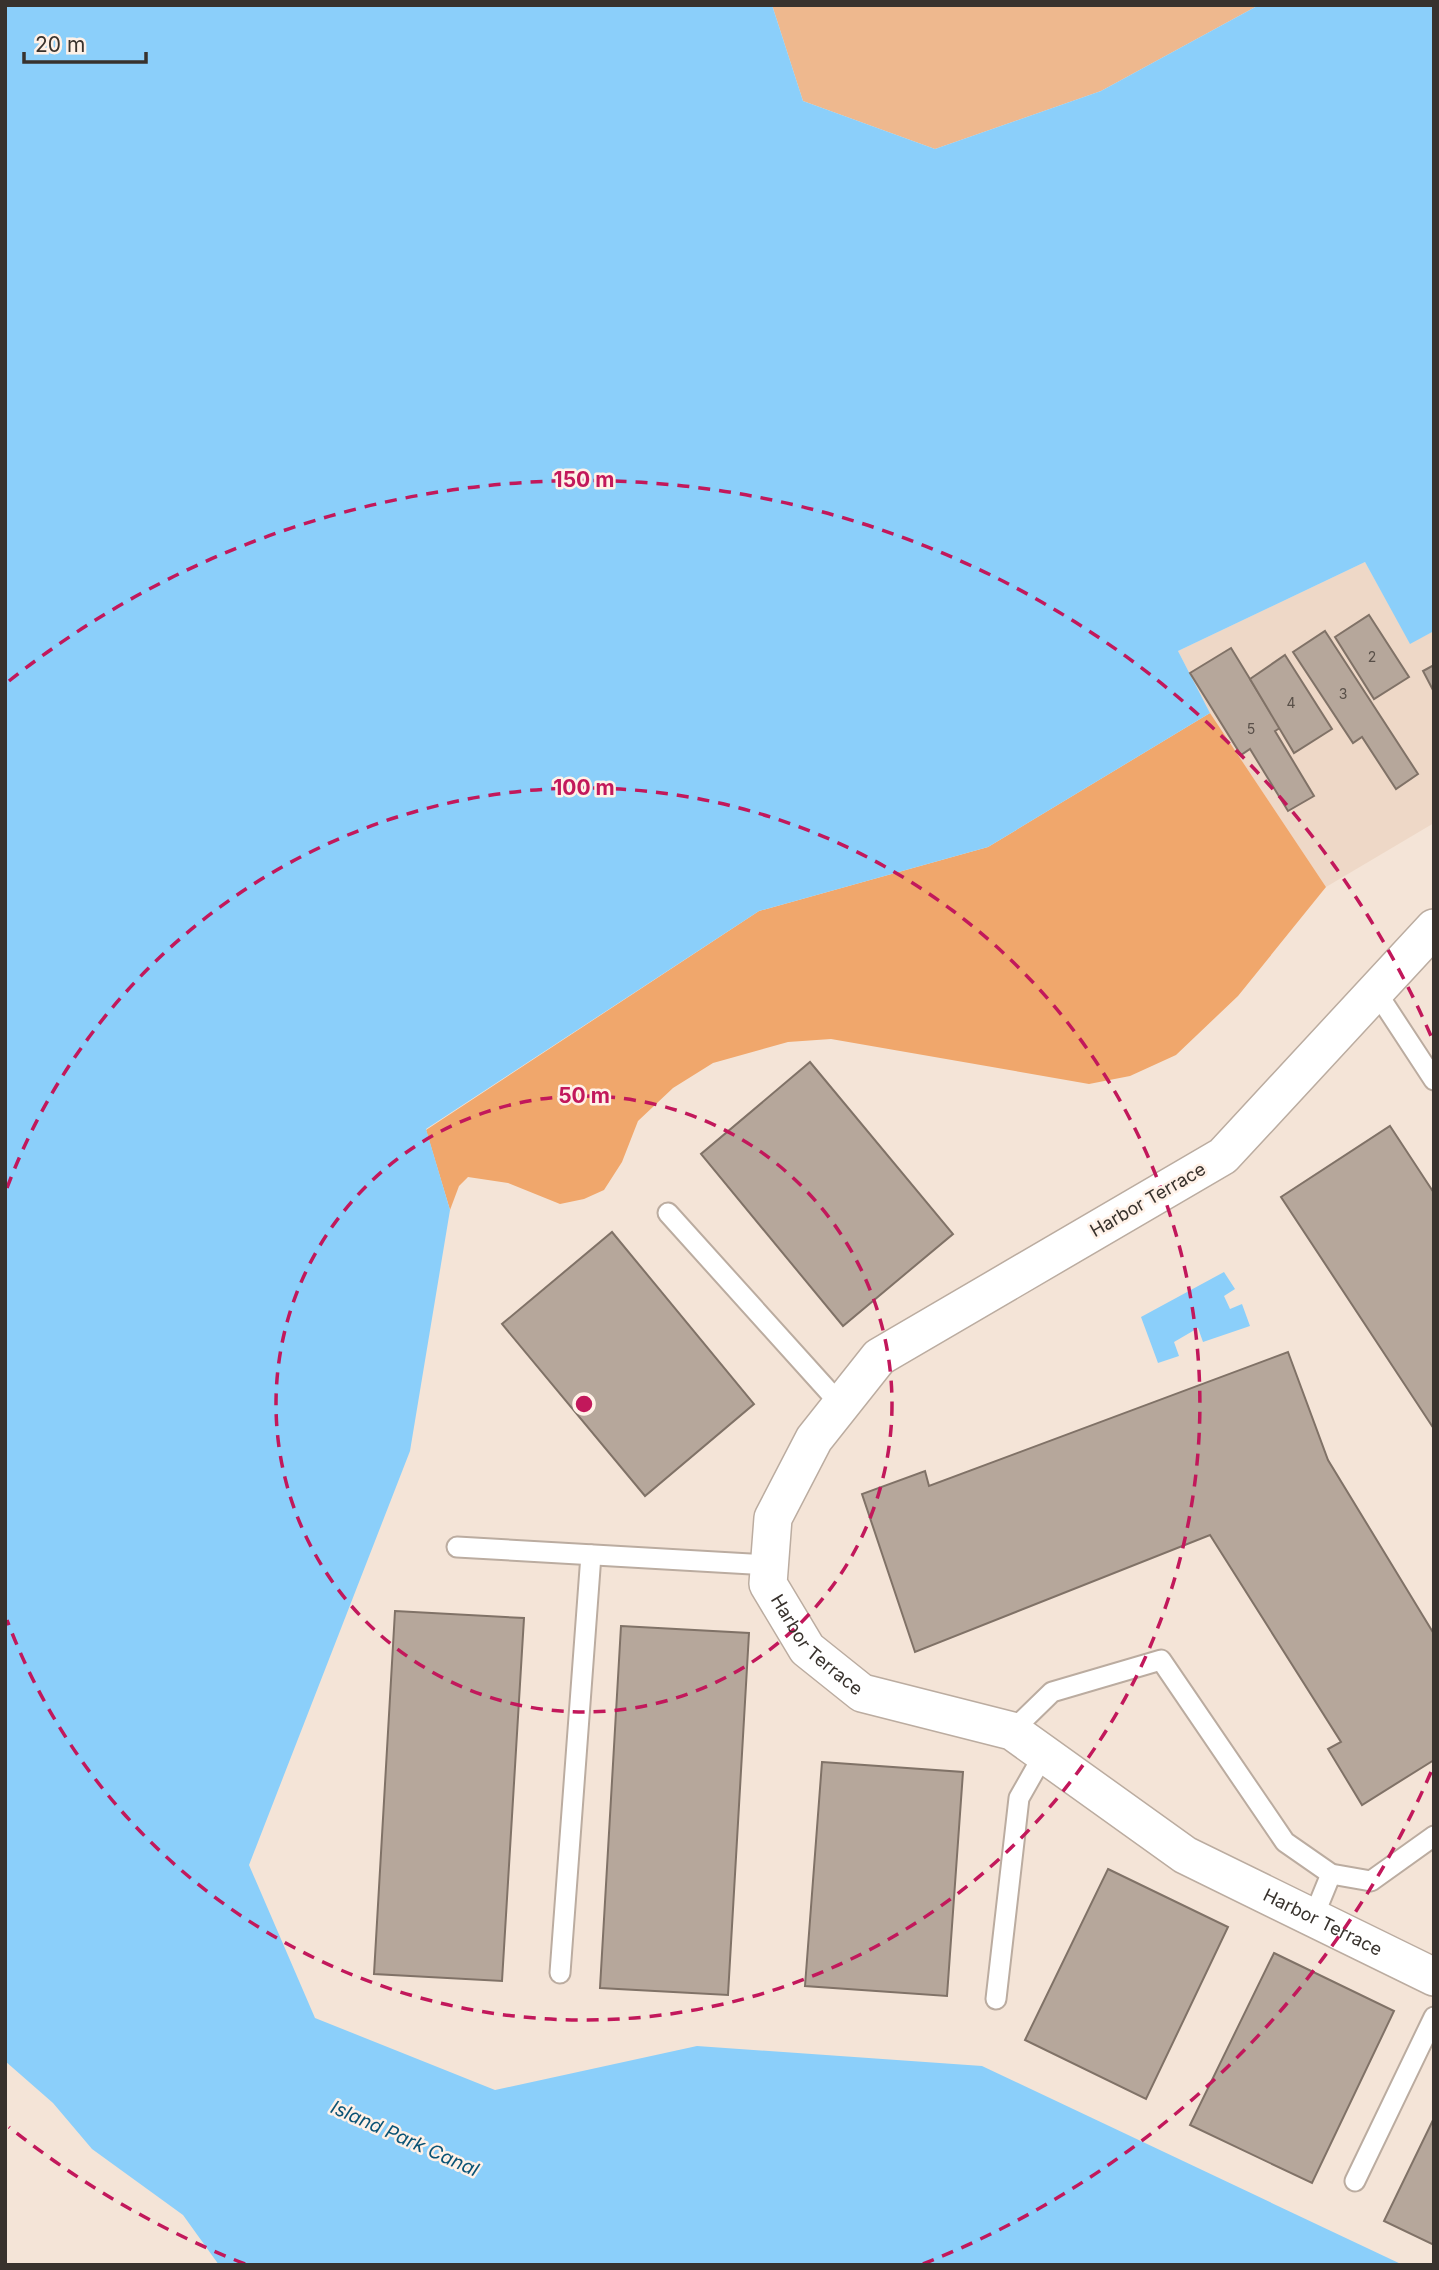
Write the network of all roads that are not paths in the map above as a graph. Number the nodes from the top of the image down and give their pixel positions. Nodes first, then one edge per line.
1 (1434, 928) edge
2 (1375, 990) junction
3 (1434, 1080) edge
4 (668, 1213) dead end
5 (841, 1405) junction
6 (457, 1547) dead end
7 (591, 1555) junction
8 (769, 1565) junction
9 (1012, 1731) junction
10 (1044, 1754) junction
11 (1434, 1836) edge
12 (1331, 1874) junction
13 (1313, 1918) junction
14 (560, 1973) dead end
15 (1434, 1978) edge
16 (996, 1999) dead end
17 (1434, 2017) edge
18 (1355, 2180) dead end

1 - 2 street, Harbor Terrace
2 - 3 lane
2 - 5 street, Harbor Terrace
4 - 5 lane
5 - 8 street, Harbor Terrace
6 - 7 lane
7 - 8 lane
7 - 14 lane
8 - 9 street, Harbor Terrace
9 - 10 street, Harbor Terrace
9 - 12 lane
10 - 13 street, Harbor Terrace
10 - 16 lane
11 - 12 lane
12 - 13 lane
13 - 15 street, Harbor Terrace
17 - 18 lane

